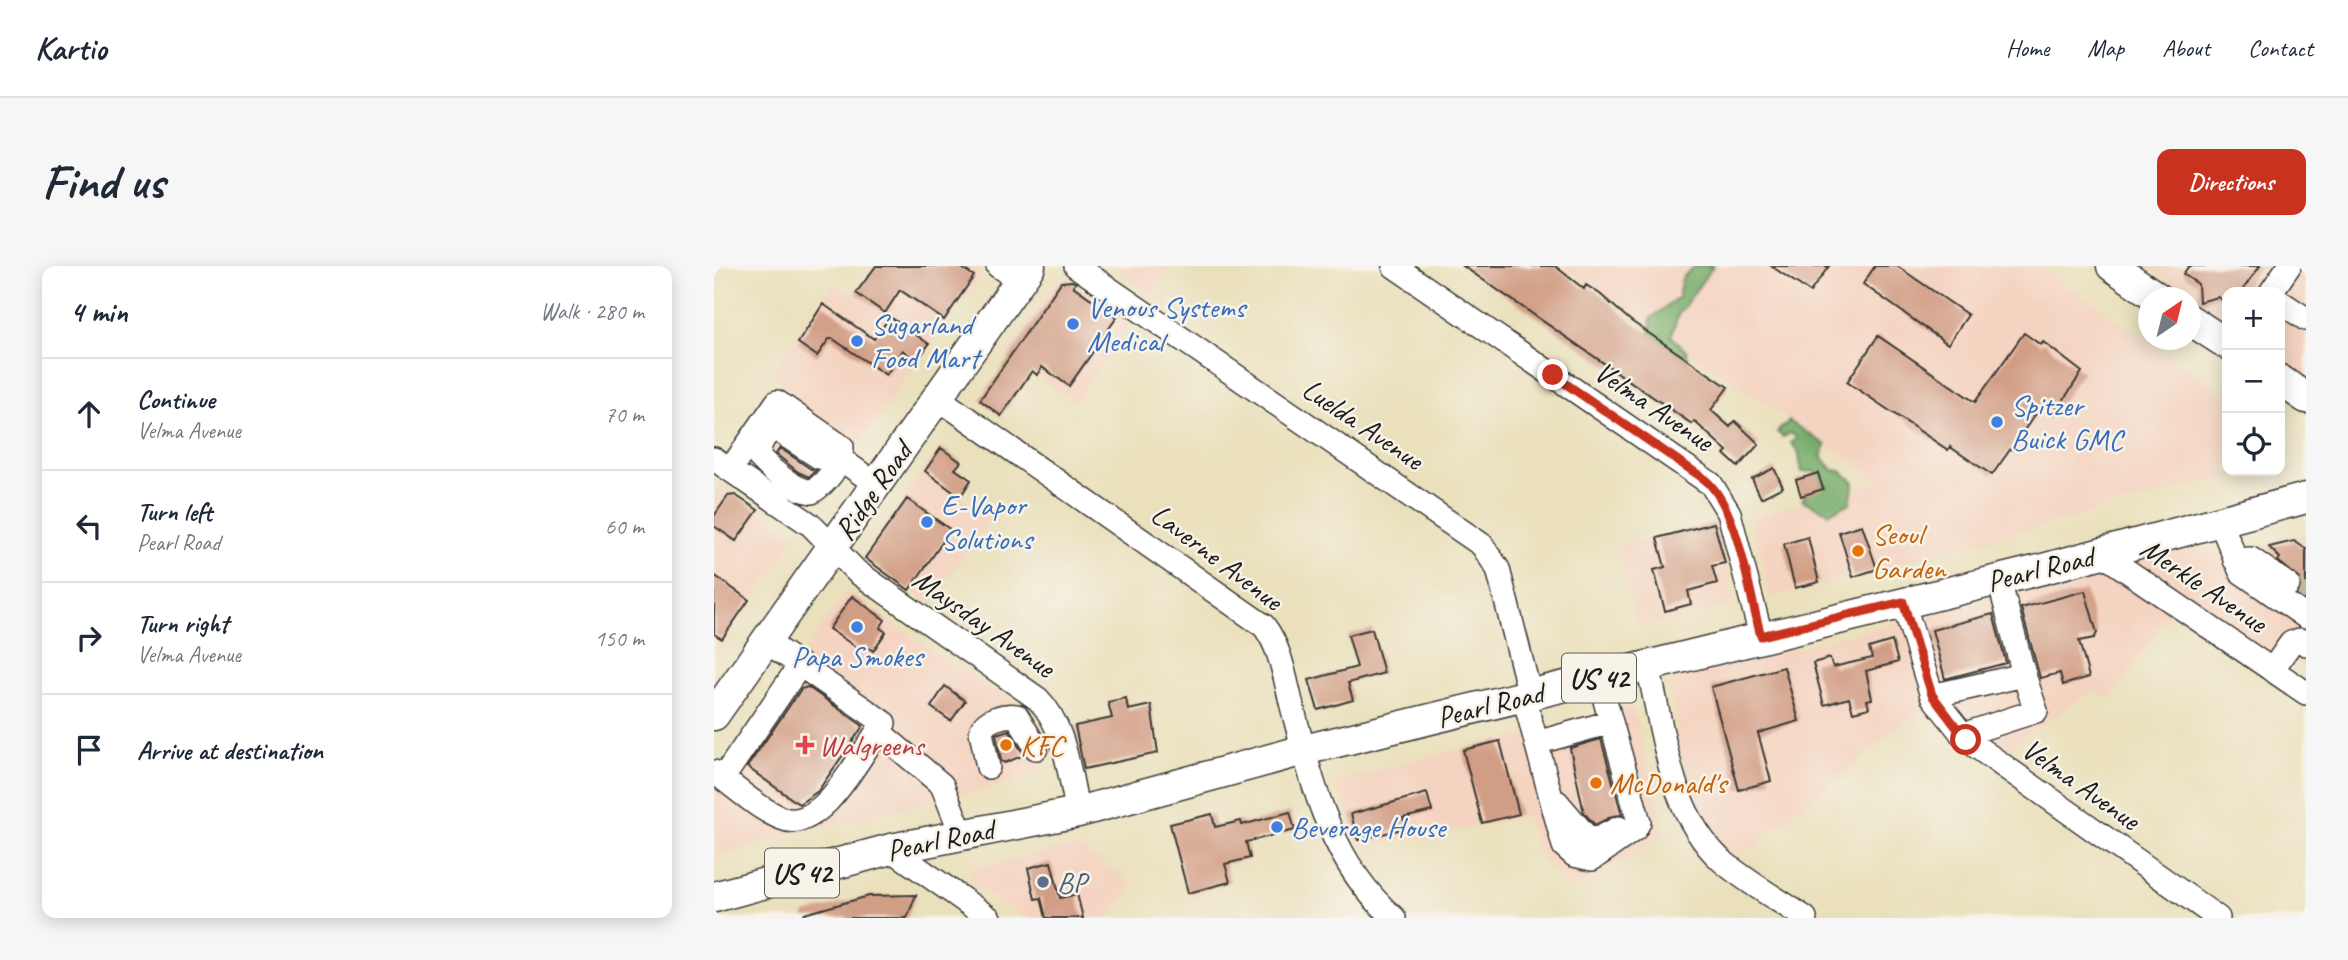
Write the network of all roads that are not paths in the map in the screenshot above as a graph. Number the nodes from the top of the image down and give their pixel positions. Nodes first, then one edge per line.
1 (1076, 266) edge
2 (1394, 266) edge
3 (2112, 266) edge
4 (2289, 266) edge
5 (1016, 271) edge
6 (2142, 287) edge
7 (2274, 287) edge
8 (2285, 305) edge
9 (2306, 319) edge
10 (2201, 327) edge
11 (2222, 341) edge
12 (2285, 383) edge
13 (937, 398) junction
14 (2306, 398) edge
15 (722, 465) edge
16 (877, 485) junction
17 (2306, 498) edge
18 (2220, 521) junction
19 (834, 547) junction
20 (2101, 553) junction
21 (2235, 560) junction
22 (1999, 580) junction
23 (2288, 585) tunnel mouth
24 (1903, 602) junction
25 (2306, 617) edge
26 (1761, 636) junction
27 (767, 642) junction
28 (2306, 644) edge
29 (800, 665) junction
30 (1648, 667) junction
31 (2272, 670) junction
32 (2024, 675) junction
33 (1599, 679) junction
34 (2306, 693) edge
35 (1932, 695) junction
36 (1527, 696) junction
37 (714, 715) edge
38 (1613, 729) junction
39 (878, 731) junction
40 (1962, 735) junction
41 (1536, 743) junction
42 (1036, 747) dead end
43 (1304, 750) junction
44 (988, 767) dead end
45 (718, 775) edge
46 (1078, 812) junction
47 (962, 835) junction
48 (891, 849) junction
49 (714, 897) edge
50 (989, 918) edge
51 (1394, 918) edge
52 (1805, 918) edge
53 (2218, 918) edge

1 - 36 street, Luelda Avenue
2 - 26 street, Velma Avenue
3 - 6 main road
4 - 7 street
5 - 13 main road, Ridge Road
8 - 9 street
10 - 11 main road
12 - 14 main road
13 - 16 main road, Ridge Road
13 - 43 street, Laverne Avenue
15 - 16 street
15 - 19 street, Maysday Avenue
16 - 19 main road, Ridge Road
17 - 18 main road, Pearl Road / US 42
18 - 20 main road, Pearl Road / US 42
18 - 21 street
19 - 27 main road, Ridge Road
19 - 46 street, Maysday Avenue
20 - 22 main road, Pearl Road / US 42
20 - 31 street, Merkle Avenue
21 - 23 street
21 - 25 street
22 - 24 main road, Pearl Road / US 42
22 - 32 street
24 - 26 main road, Pearl Road / US 42
24 - 35 street, Velma Avenue
26 - 30 main road, Pearl Road / US 42
27 - 29 street
27 - 37 main road, Ridge Road
28 - 31 street
29 - 39 street
29 - 45 street
30 - 33 main road, Pearl Road / US 42
30 - 52 street
31 - 34 street, Merkle Avenue
32 - 35 street
32 - 40 street
33 - 36 main road, Pearl Road / US 42
33 - 38 street, Luelda Avenue
35 - 40 street, Velma Avenue
36 - 41 street, Luelda Avenue
36 - 43 main road, Pearl Road / US 42
38 - 41 street
38 - 41 street, Luelda Avenue
39 - 45 street
39 - 47 street
40 - 53 street, Velma Avenue
42 - 44 street
43 - 46 main road, Pearl Road / US 42
43 - 51 street, Laverne Avenue
46 - 47 main road, Pearl Road / US 42
47 - 48 main road, Pearl Road / US 42
48 - 49 main road, Pearl Road / US 42
48 - 50 street

